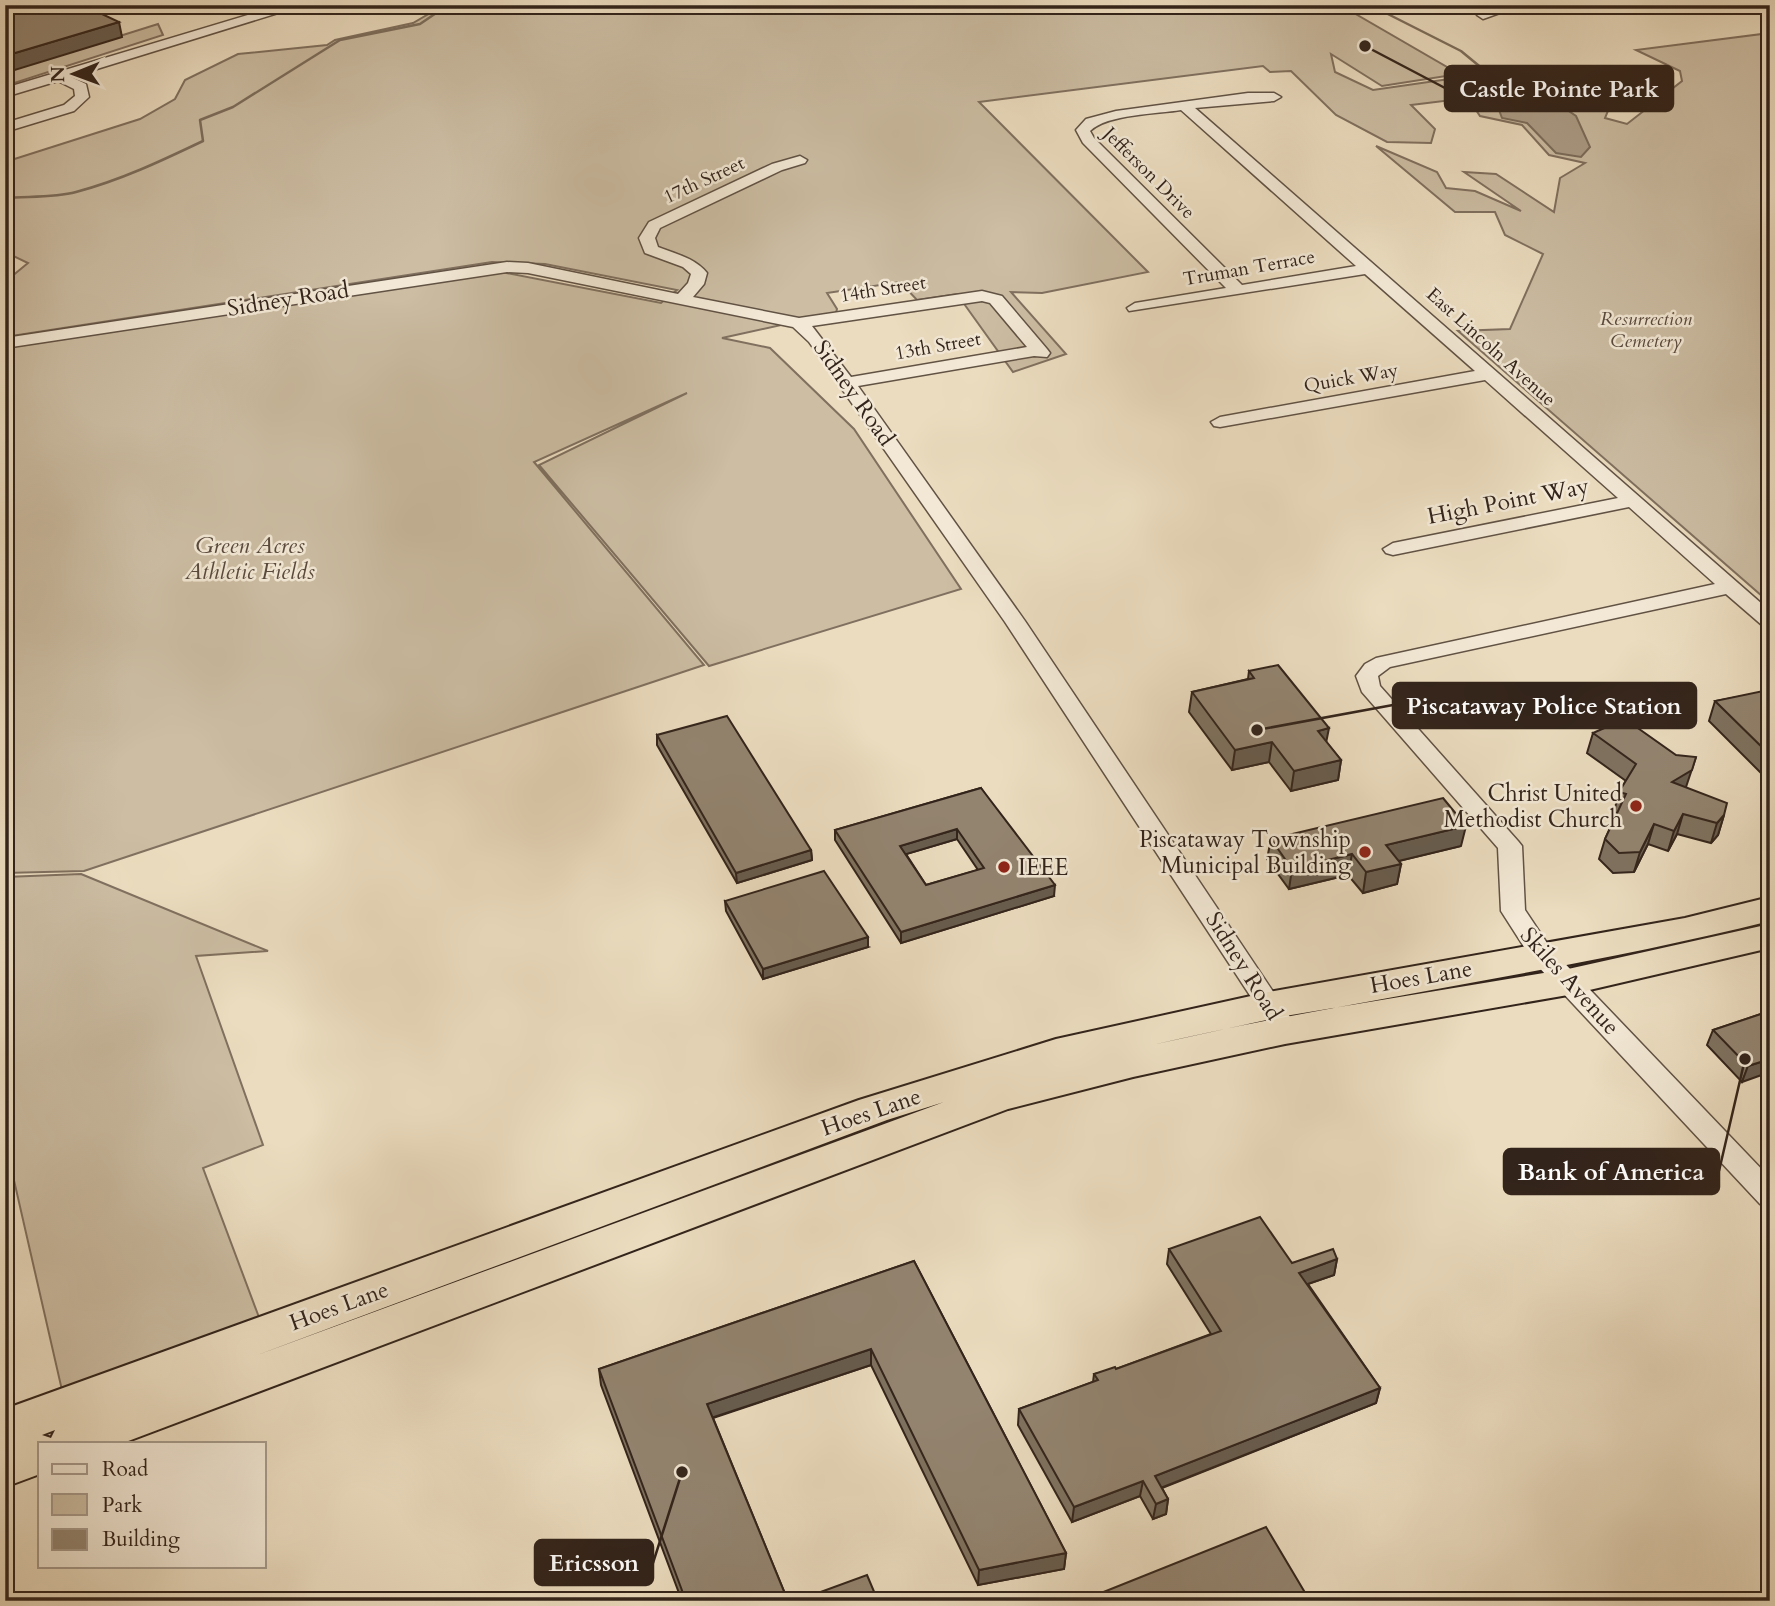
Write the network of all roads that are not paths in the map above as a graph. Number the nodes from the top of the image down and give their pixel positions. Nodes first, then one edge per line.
1 (298, 5) edge
2 (1516, 5) edge
3 (1483, 15) dead end
4 (61, 77) junction
5 (5, 93) edge
6 (1274, 97) dead end
7 (1183, 105) junction
8 (5, 128) edge
9 (800, 160) dead end
10 (1370, 268) junction
11 (1239, 291) junction
12 (975, 295) joint
13 (683, 298) junction
14 (1135, 308) dead end
15 (799, 323) junction
16 (5, 343) edge
17 (1490, 374) junction
18 (846, 383) junction
19 (1220, 422) dead end
20 (1632, 501) junction
21 (1392, 549) dead end
22 (1730, 587) junction
23 (1770, 622) edge
24 (1770, 909) edge
25 (1770, 936) edge
26 (1542, 955) junction
27 (1568, 982) junction
28 (1277, 1018) junction
29 (1770, 1196) edge
30 (5, 1429) edge
31 (74, 1442) edge
32 (38, 1455) edge
33 (5, 1467) edge

1 - 4 street
2 - 3 street
4 - 5 street
4 - 8 street
6 - 7 street, Jefferson Drive
7 - 10 street, East Lincoln Avenue
7 - 11 street, Jefferson Drive
9 - 13 street, 17th Street
10 - 11 street, Truman Terrace
10 - 17 street, East Lincoln Avenue
11 - 14 street, Truman Terrace
12 - 15 street, 14th Street
12 - 18 street, 13th Street
13 - 15 street, Sidney Road
13 - 16 street, Sidney Road
15 - 18 street, Sidney Road
17 - 19 street, Quick Way
17 - 20 street, East Lincoln Avenue
18 - 28 street, Sidney Road
20 - 21 street, High Point Way
20 - 22 street, East Lincoln Avenue
22 - 23 street, East Lincoln Avenue
22 - 26 street, Skiles Avenue
24 - 26 highway, Hoes Lane
25 - 27 highway, Hoes Lane
26 - 27 street, Skiles Avenue
26 - 28 highway, Hoes Lane
27 - 28 highway, Hoes Lane
27 - 29 street, Skiles Avenue
28 - 30 highway, Hoes Lane
28 - 31 highway, Hoes Lane
32 - 33 highway

